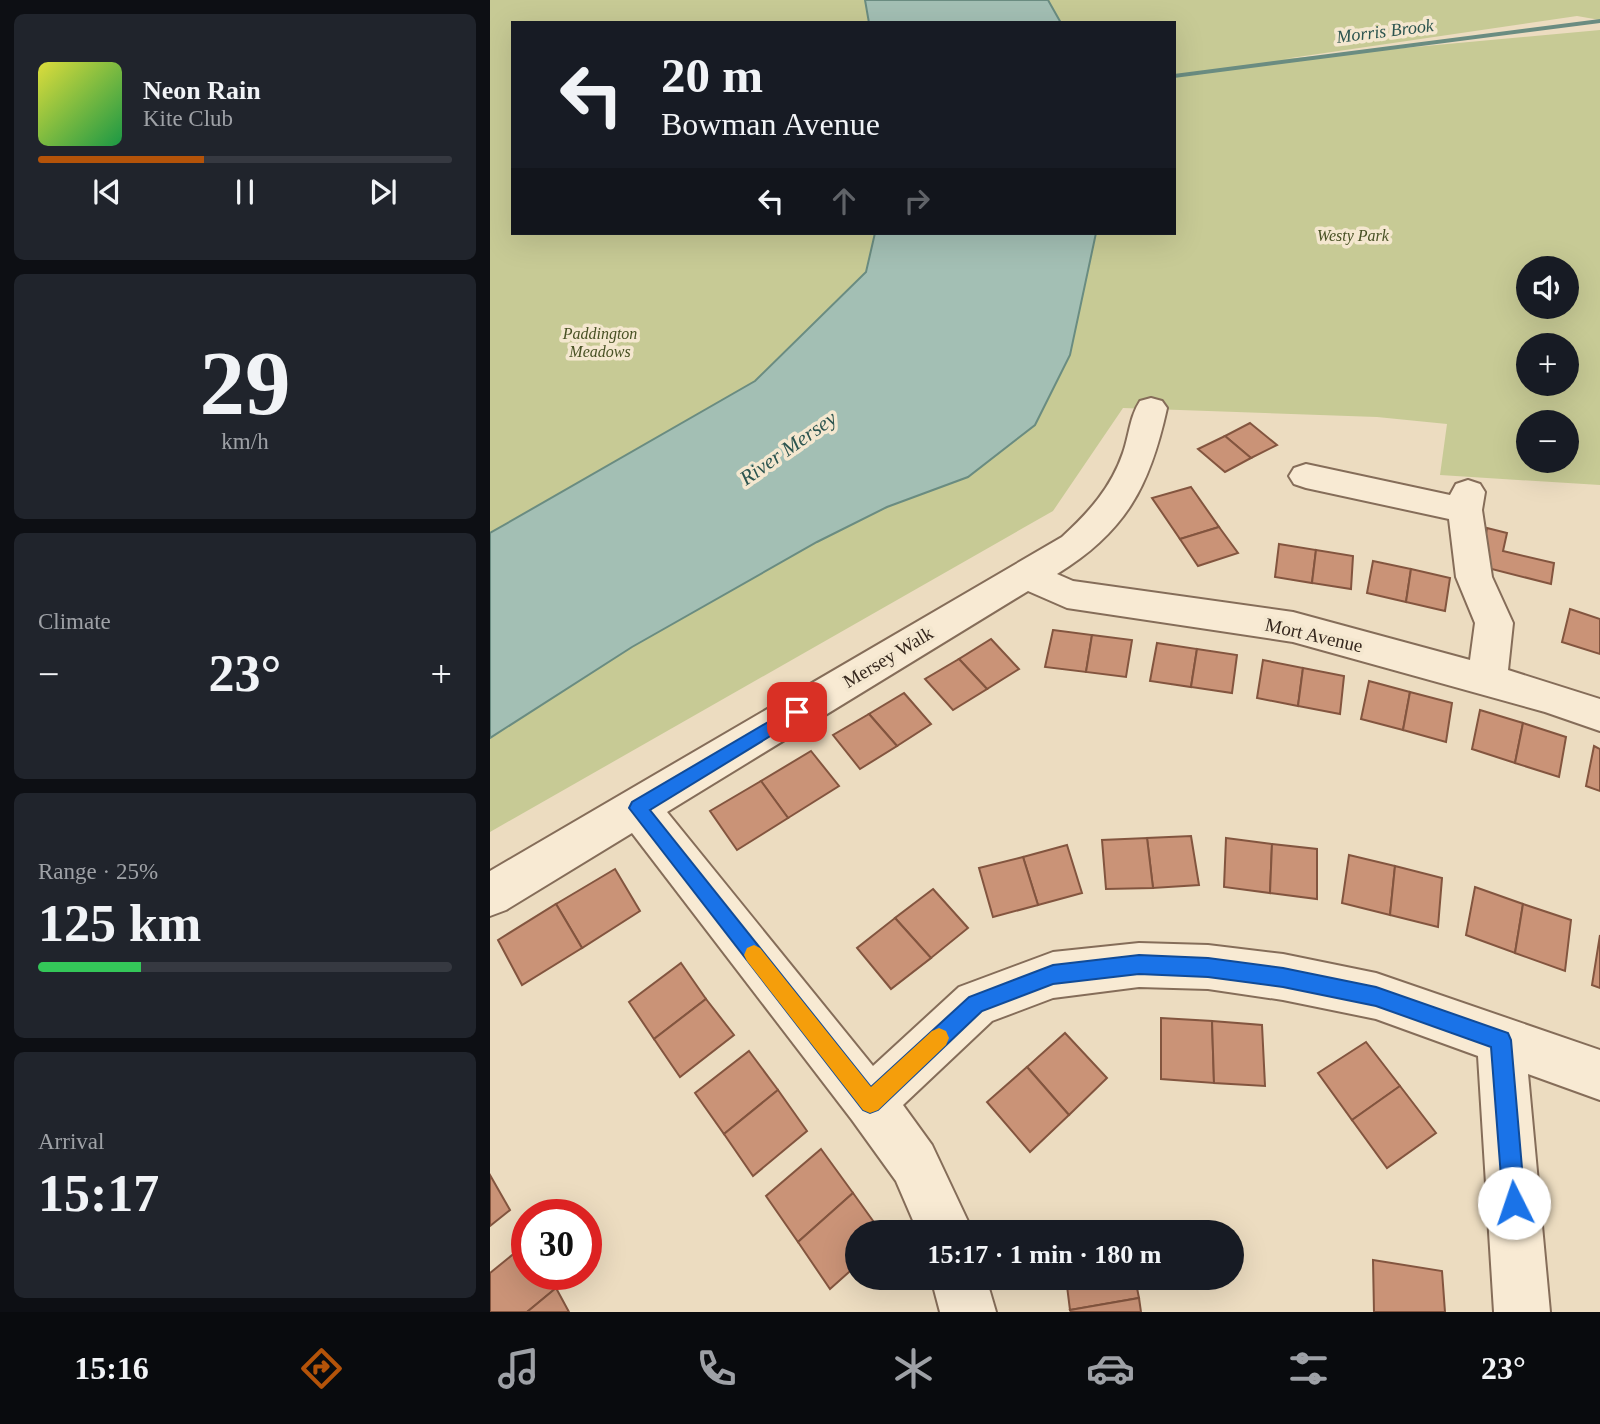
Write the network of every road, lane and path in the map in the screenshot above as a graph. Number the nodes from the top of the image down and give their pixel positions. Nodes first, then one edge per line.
1 (1151, 408) dead end
2 (1306, 476) dead end
3 (1025, 574) junction
4 (1487, 680) junction
5 (1600, 715) edge
6 (638, 808) junction
7 (490, 895) edge
8 (1501, 1040) junction
9 (1600, 1076) edge
10 (870, 1102) junction
11 (940, 1220) edge
12 (962, 1290) edge
13 (968, 1312) edge
14 (1522, 1312) edge

1 - 3 street, Mersey Walk
2 - 4 street
3 - 4 street, Mort Avenue
3 - 6 street, Mersey Walk
4 - 5 street, Mort Avenue
6 - 7 street, Mersey Walk
6 - 10 street
8 - 9 street
8 - 10 street
8 - 14 street
10 - 11 street
12 - 13 street

